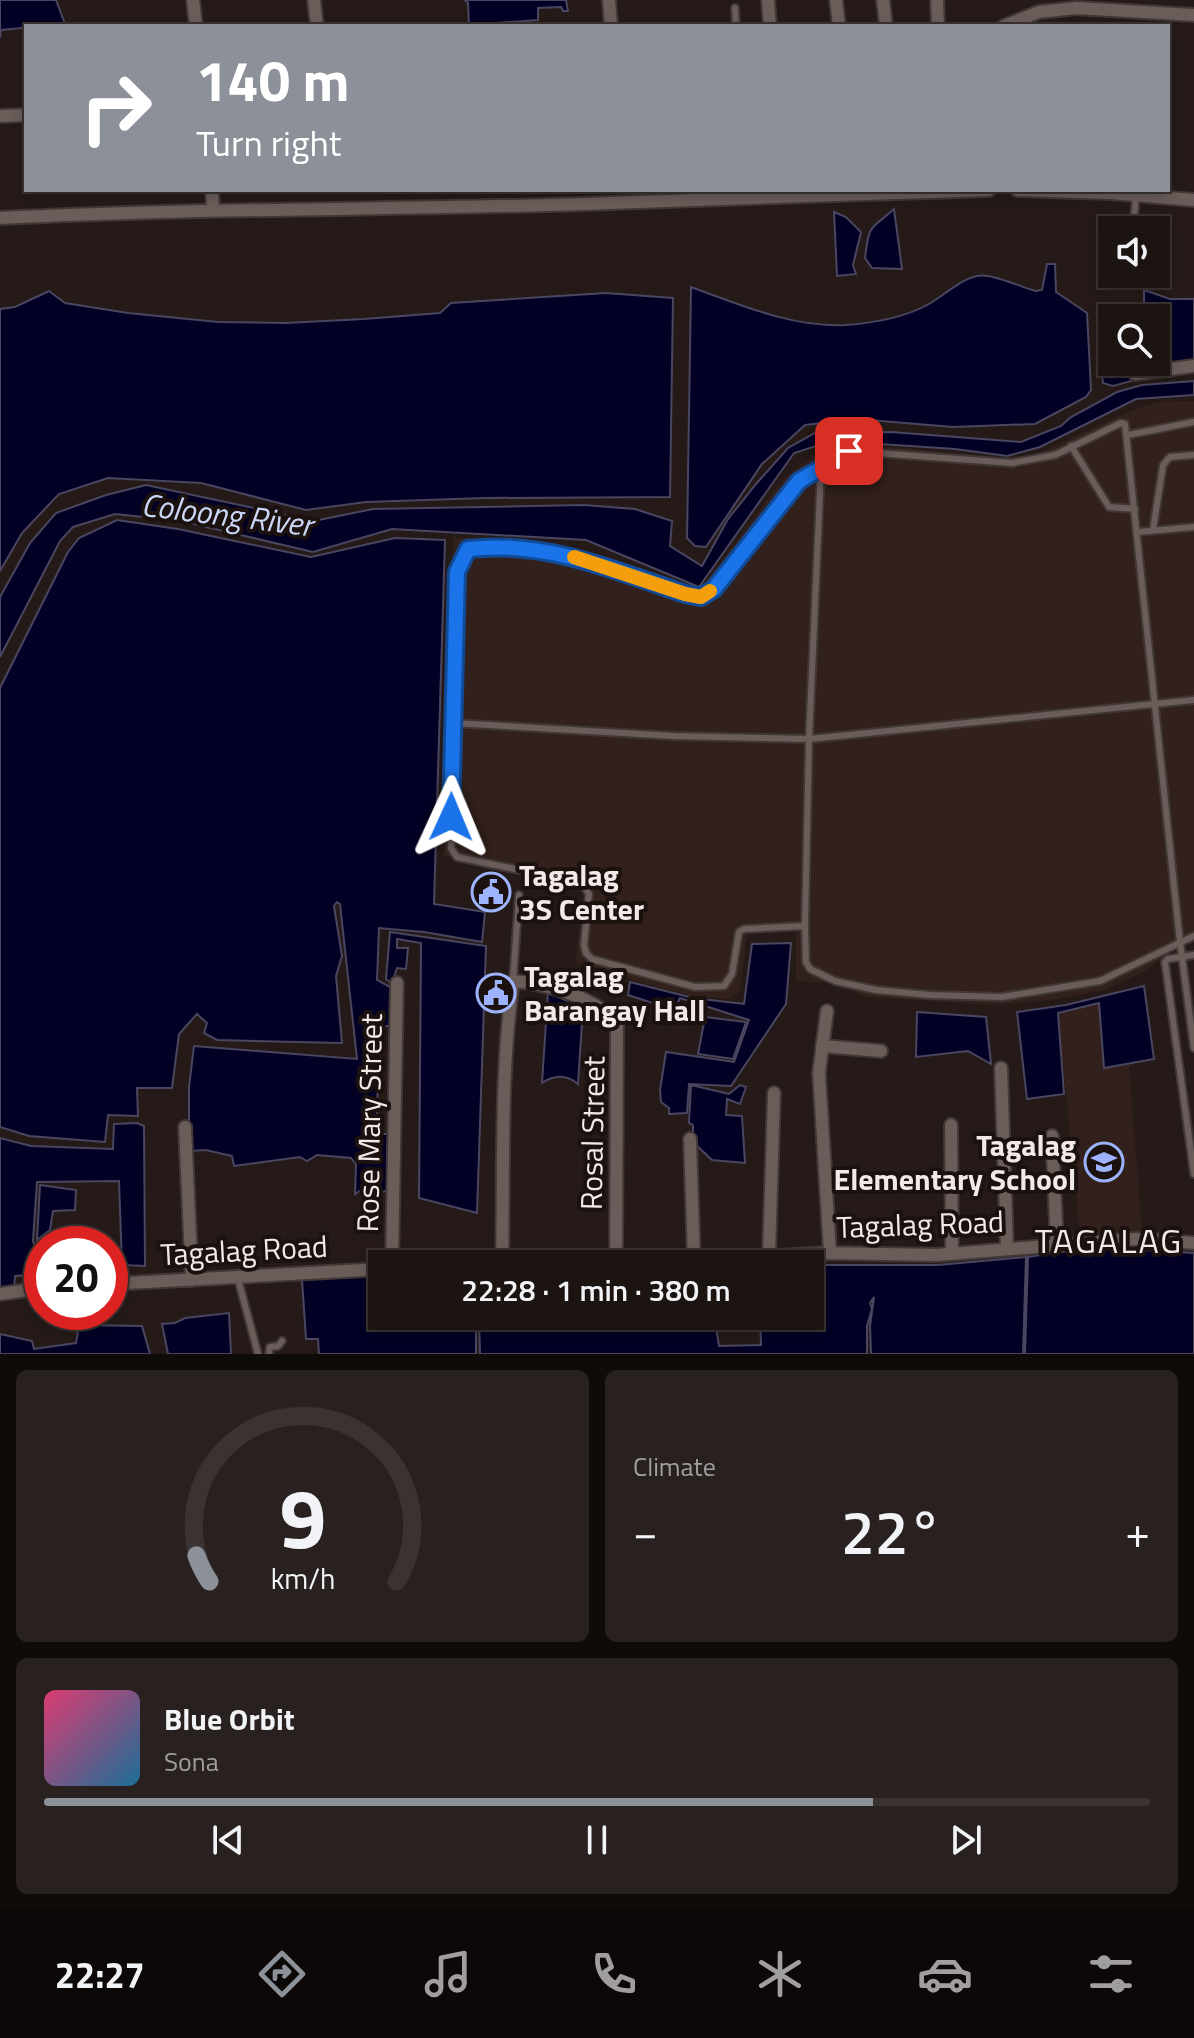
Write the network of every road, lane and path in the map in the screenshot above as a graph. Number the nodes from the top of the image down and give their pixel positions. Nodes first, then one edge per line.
1 (193, 0) edge
2 (314, 0) edge
3 (609, 0) edge
4 (768, 0) edge
5 (836, 0) edge
6 (883, 0) edge
7 (937, 0) edge
8 (1038, 6) edge
9 (735, 8) dead end
10 (1194, 15) edge
11 (196, 24) edge
12 (317, 24) edge
13 (611, 24) edge
14 (736, 24) edge
15 (770, 24) edge
16 (839, 24) edge
17 (886, 24) edge
18 (938, 24) edge
19 (1007, 24) edge
20 (24, 115) edge
21 (0, 116) edge
22 (212, 192) edge
23 (780, 192) edge
24 (854, 192) edge
25 (1065, 192) edge
26 (1136, 195) junction
27 (1194, 200) edge
28 (213, 210) junction
29 (1134, 216) edge
30 (0, 218) edge
31 (1194, 366) edge
32 (1170, 369) edge
33 (1194, 422) edge
34 (1128, 435) junction
35 (1071, 446) junction
36 (1194, 455) edge
37 (821, 468) junction
38 (1135, 509) junction
39 (1194, 527) edge
40 (1153, 530) junction
41 (1138, 532) junction
42 (1194, 700) edge
43 (1155, 704) junction
44 (453, 723) junction
45 (809, 739) junction
46 (519, 895) dead end
47 (805, 926) junction
48 (1194, 936) edge
49 (1180, 942) junction
50 (1194, 955) edge
51 (1182, 957) junction
52 (513, 981) junction
53 (397, 983) dead end
54 (827, 1011) dead end
55 (822, 1046) junction
56 (1194, 1048) edge
57 (881, 1051) dead end
58 (1001, 1068) dead end
59 (774, 1093) dead end
60 (951, 1125) dead end
61 (185, 1127) dead end
62 (1052, 1136) dead end
63 (690, 1139) dead end
64 (1194, 1174) edge
65 (1194, 1243) edge
66 (1057, 1244) junction
67 (1007, 1248) junction
68 (392, 1250) edge
69 (502, 1250) edge
70 (616, 1250) edge
71 (694, 1250) edge
72 (769, 1250) edge
73 (824, 1253) edge
74 (830, 1253) junction
75 (952, 1254) junction
76 (368, 1270) edge
77 (238, 1279) junction
78 (192, 1280) junction
79 (128, 1283) edge
80 (24, 1291) edge
81 (0, 1294) edge
82 (282, 1341) dead end
83 (258, 1354) edge
84 (269, 1354) edge

1 - 11 street
2 - 12 street
3 - 13 street
4 - 15 street
5 - 16 street
6 - 17 street
7 - 18 street
8 - 10 street
8 - 19 street
9 - 14 lane
20 - 21 street
22 - 28 street
23 - 24 street
23 - 28 street
25 - 26 street
26 - 27 street
26 - 29 lane
28 - 30 street
31 - 32 street
33 - 34 lane
34 - 35 lane
34 - 38 lane
35 - 37 lane
35 - 38 lane
36 - 40 lane
37 - 44 lane
37 - 45 lane
38 - 41 lane
39 - 40 lane
40 - 41 lane
41 - 43 lane
42 - 43 lane
43 - 45 lane
43 - 49 lane
44 - 45 lane
44 - 47 lane
45 - 47 lane
46 - 52 lane
47 - 49 lane
48 - 49 lane
49 - 51 lane
50 - 51 lane
51 - 56 lane
51 - 64 lane
52 - 69 street
52 - 70 street, Rosal Street
53 - 68 street, Rose Mary Street
54 - 55 street
55 - 57 street
55 - 74 street
58 - 67 street
59 - 72 street
60 - 75 street
61 - 78 street
62 - 66 street
63 - 71 street
65 - 66 street, Tagalag Road
66 - 67 street, Tagalag Road
67 - 75 street, Tagalag Road
73 - 74 street, Tagalag Road
74 - 75 street, Tagalag Road
76 - 77 street, Tagalag Road
77 - 78 street, Tagalag Road
77 - 83 lane
78 - 79 street, Tagalag Road
80 - 81 street
82 - 84 lane

